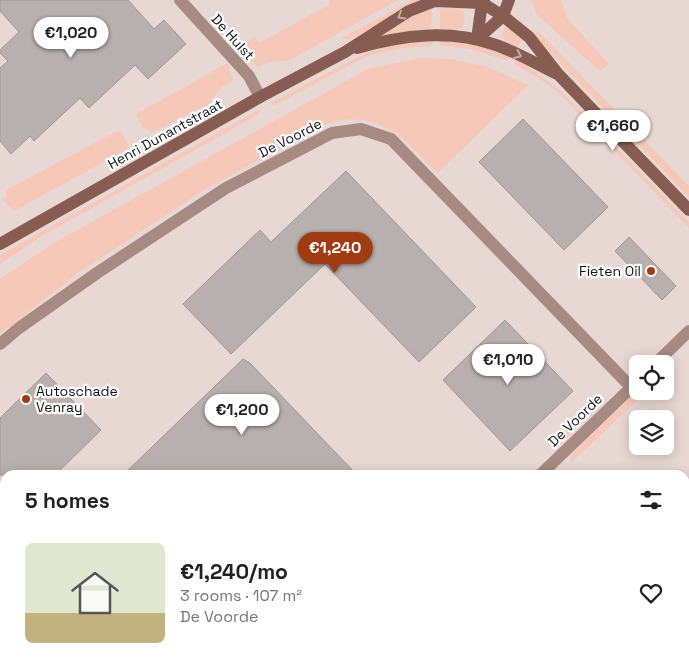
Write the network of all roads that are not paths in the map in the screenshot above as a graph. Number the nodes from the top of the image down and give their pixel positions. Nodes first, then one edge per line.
1 (180, 0) edge
2 (509, 0) edge
3 (483, 2) edge
4 (503, 16) junction
5 (477, 39) junction
6 (345, 52) junction
7 (558, 74) junction
8 (260, 97) junction
9 (689, 210) edge
10 (0, 244) edge
11 (689, 331) edge
12 (0, 344) edge
13 (664, 355) edge
14 (629, 379) edge
15 (629, 389) edge
16 (545, 470) edge

1 - 8 street, De Hulst
2 - 4 main road
3 - 4 main road, Henri Dunantstraat
3 - 5 main road
3 -> 6 main road, Henri Dunantstraat
4 - 5 main road
4 - 7 main road, Henri Dunantstraat
5 - 6 main road, Henri Dunantstraat
5 -> 7 main road, Henri Dunantstraat
6 - 8 main road, Henri Dunantstraat
7 - 9 main road
8 - 10 main road, Henri Dunantstraat
11 - 13 street
12 - 14 street, De Voorde
15 - 16 street, De Voorde

